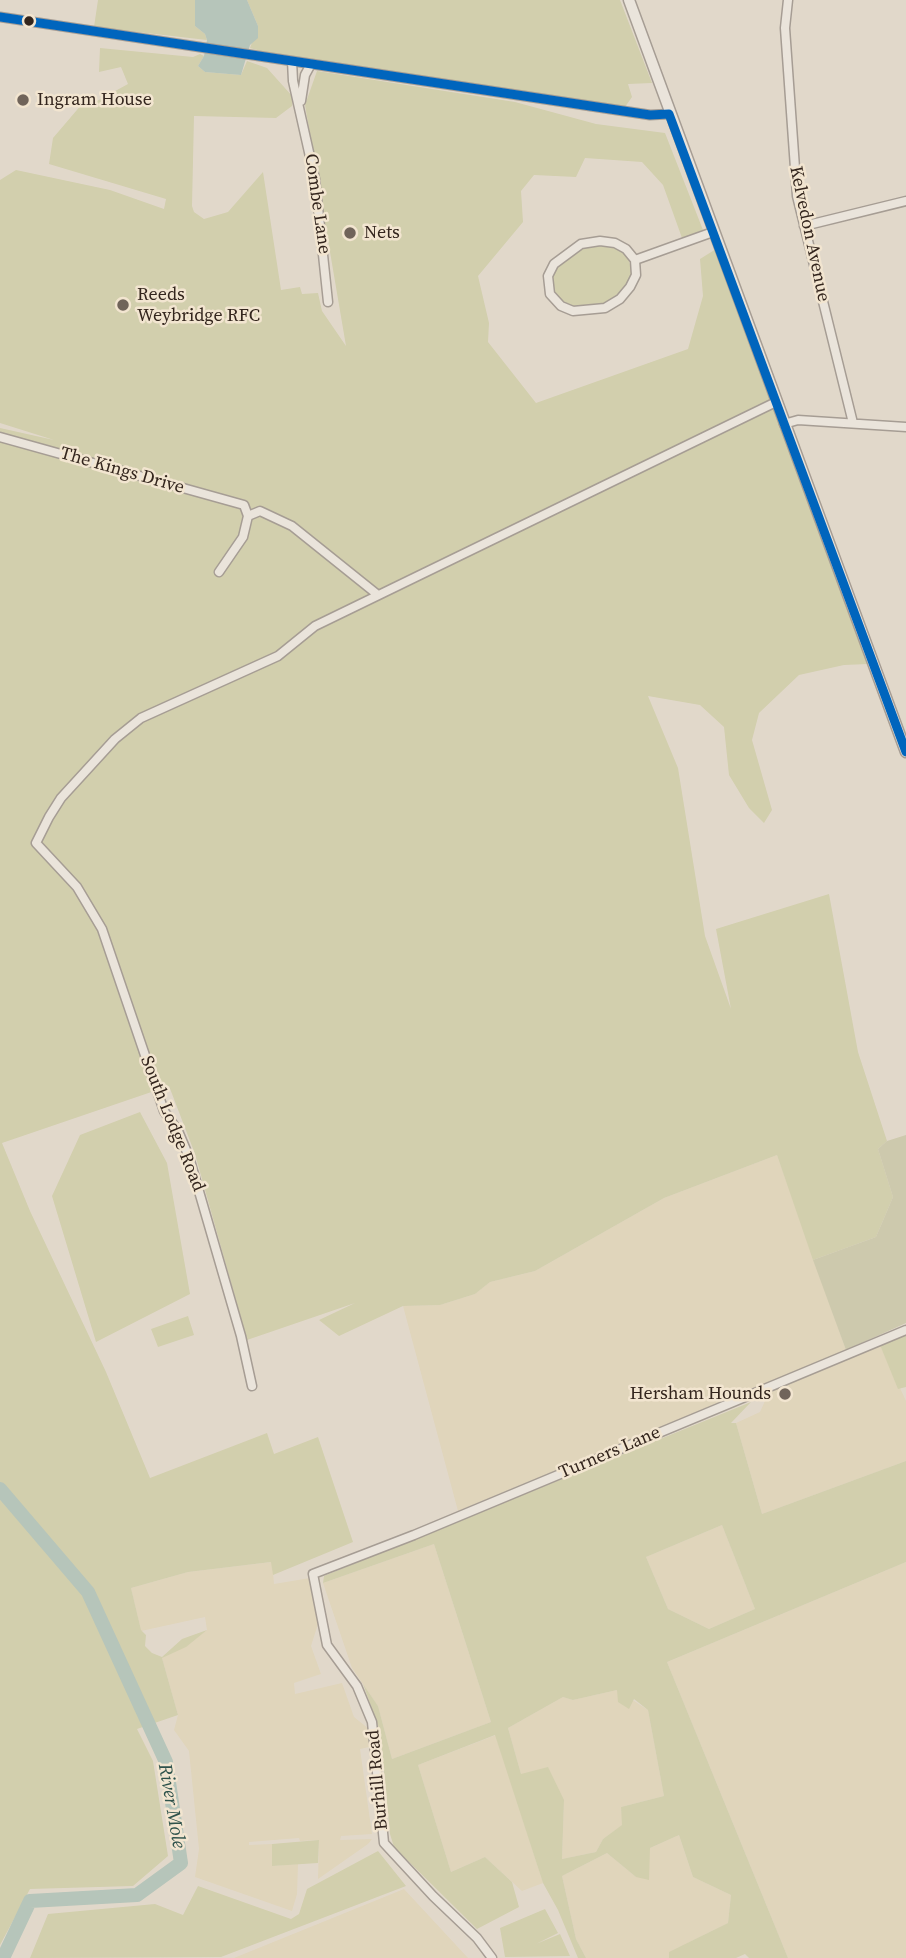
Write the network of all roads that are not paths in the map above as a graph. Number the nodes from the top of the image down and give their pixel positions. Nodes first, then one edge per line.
1 (629, 0) edge
2 (788, 0) edge
3 (0, 17) edge
4 (292, 61) junction
5 (311, 64) junction
6 (300, 107) junction
7 (669, 114) junction
8 (906, 201) edge
9 (804, 226) junction
10 (713, 232) junction
11 (635, 260) junction
12 (328, 302) dead end
13 (776, 402) junction
14 (853, 423) junction
15 (784, 424) junction
16 (906, 426) edge
17 (0, 437) edge
18 (244, 505) junction
19 (260, 511) junction
20 (248, 516) junction
21 (219, 572) dead end
22 (378, 595) junction
23 (906, 752) edge
24 (906, 1331) edge
25 (252, 1386) dead end
26 (313, 1574) joint
27 (492, 1958) edge

1 - 7 street
2 - 9 street, Kelvedon Avenue
3 - 4 street
4 - 5 street
4 - 6 street, Combe Lane
5 - 6 street, Combe Lane
5 - 7 street
6 - 12 street, Combe Lane
7 - 10 street
8 - 9 street
9 - 14 street, Kelvedon Avenue
10 - 11 street
10 - 13 street
11 - 11 street
13 - 15 street
13 - 22 street
14 - 15 street
14 - 16 street
15 - 23 street
17 - 18 street, The Kings Drive
18 - 19 street, The Kings Drive
18 - 20 street
19 - 20 street
19 - 22 street, The Kings Drive
20 - 21 street
22 - 25 street, South Lodge Road
24 - 26 street, Turners Lane
26 - 27 street, Burhill Road

